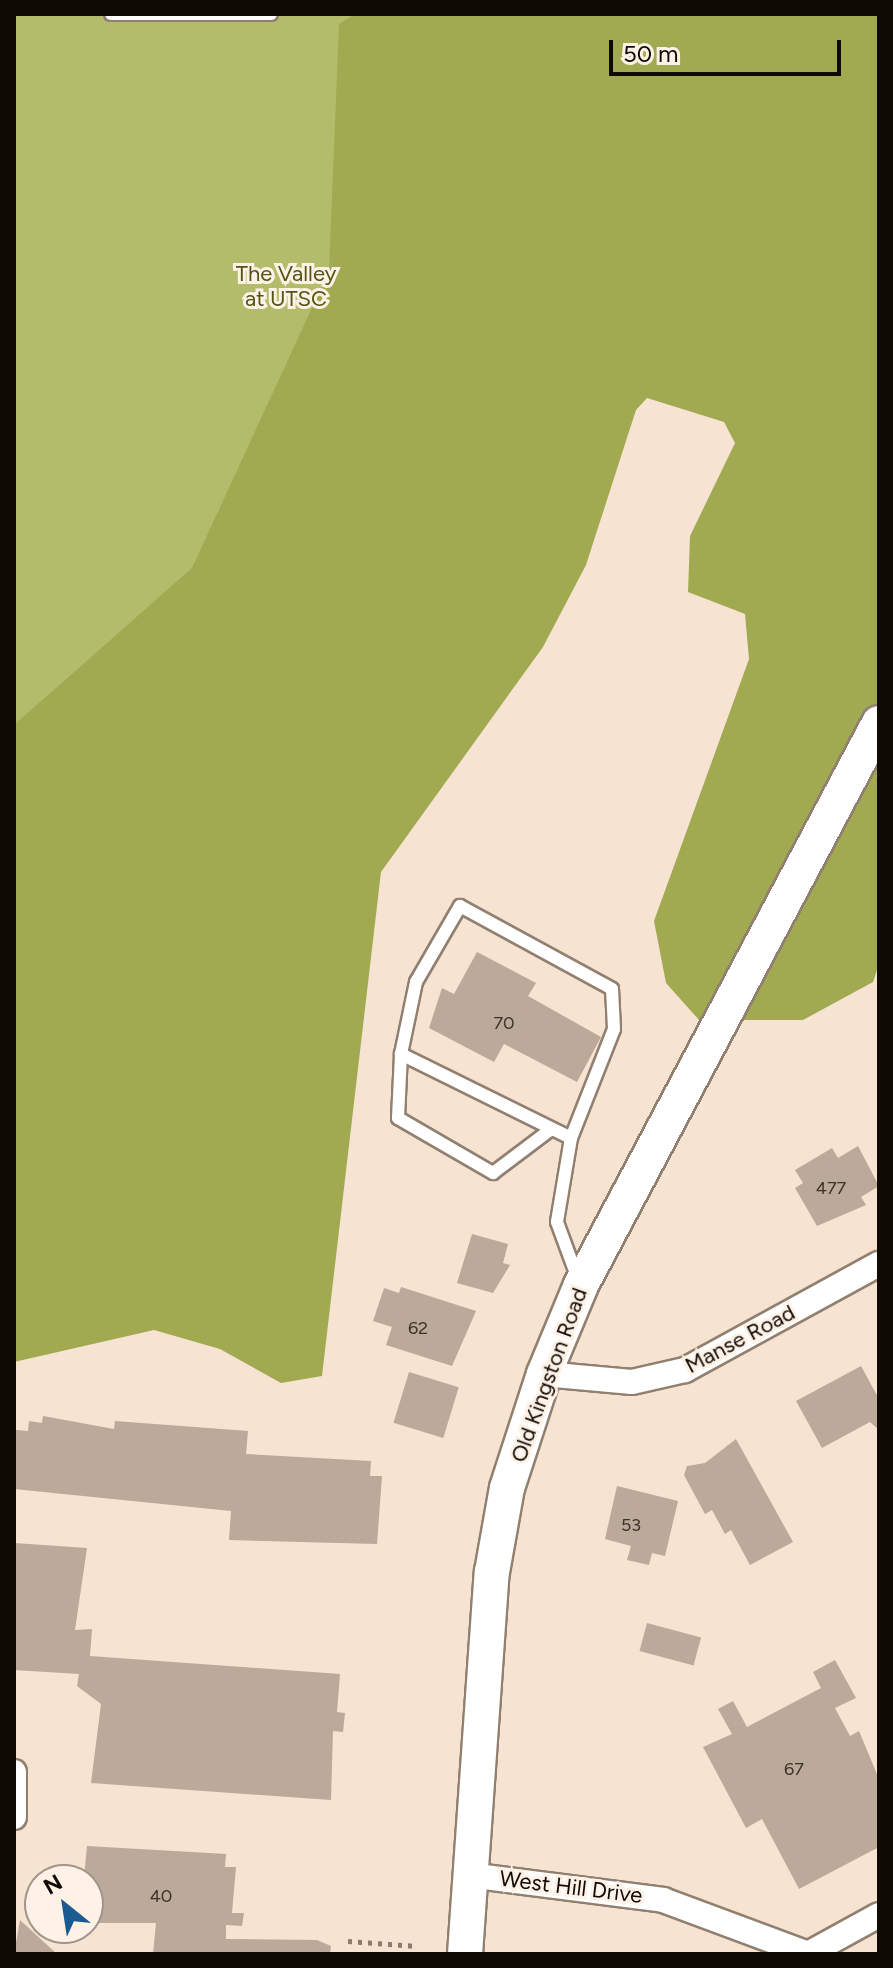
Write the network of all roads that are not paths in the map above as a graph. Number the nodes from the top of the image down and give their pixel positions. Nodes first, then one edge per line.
1 (111, 14) edge
2 (271, 14) edge
3 (879, 723) edge
4 (401, 1054) junction
5 (550, 1130) junction
6 (571, 1138) junction
7 (879, 1264) edge
8 (581, 1285) junction
9 (544, 1374) junction
10 (14, 1772) edge
11 (14, 1817) edge
12 (469, 1875) junction
13 (879, 1915) edge
14 (465, 1954) edge
15 (808, 1954) edge

1 - 2 lane
3 - 8 street, Old Kingston Road
4 - 5 lane
4 - 5 lane
4 - 6 lane
5 - 6 lane
6 - 8 lane
7 - 9 street, Manse Road
8 - 9 street, Old Kingston Road
9 - 12 street, Old Kingston Road
10 - 11 street
12 - 14 street, Old Kingston Road
12 - 15 street, West Hill Drive
13 - 15 street

